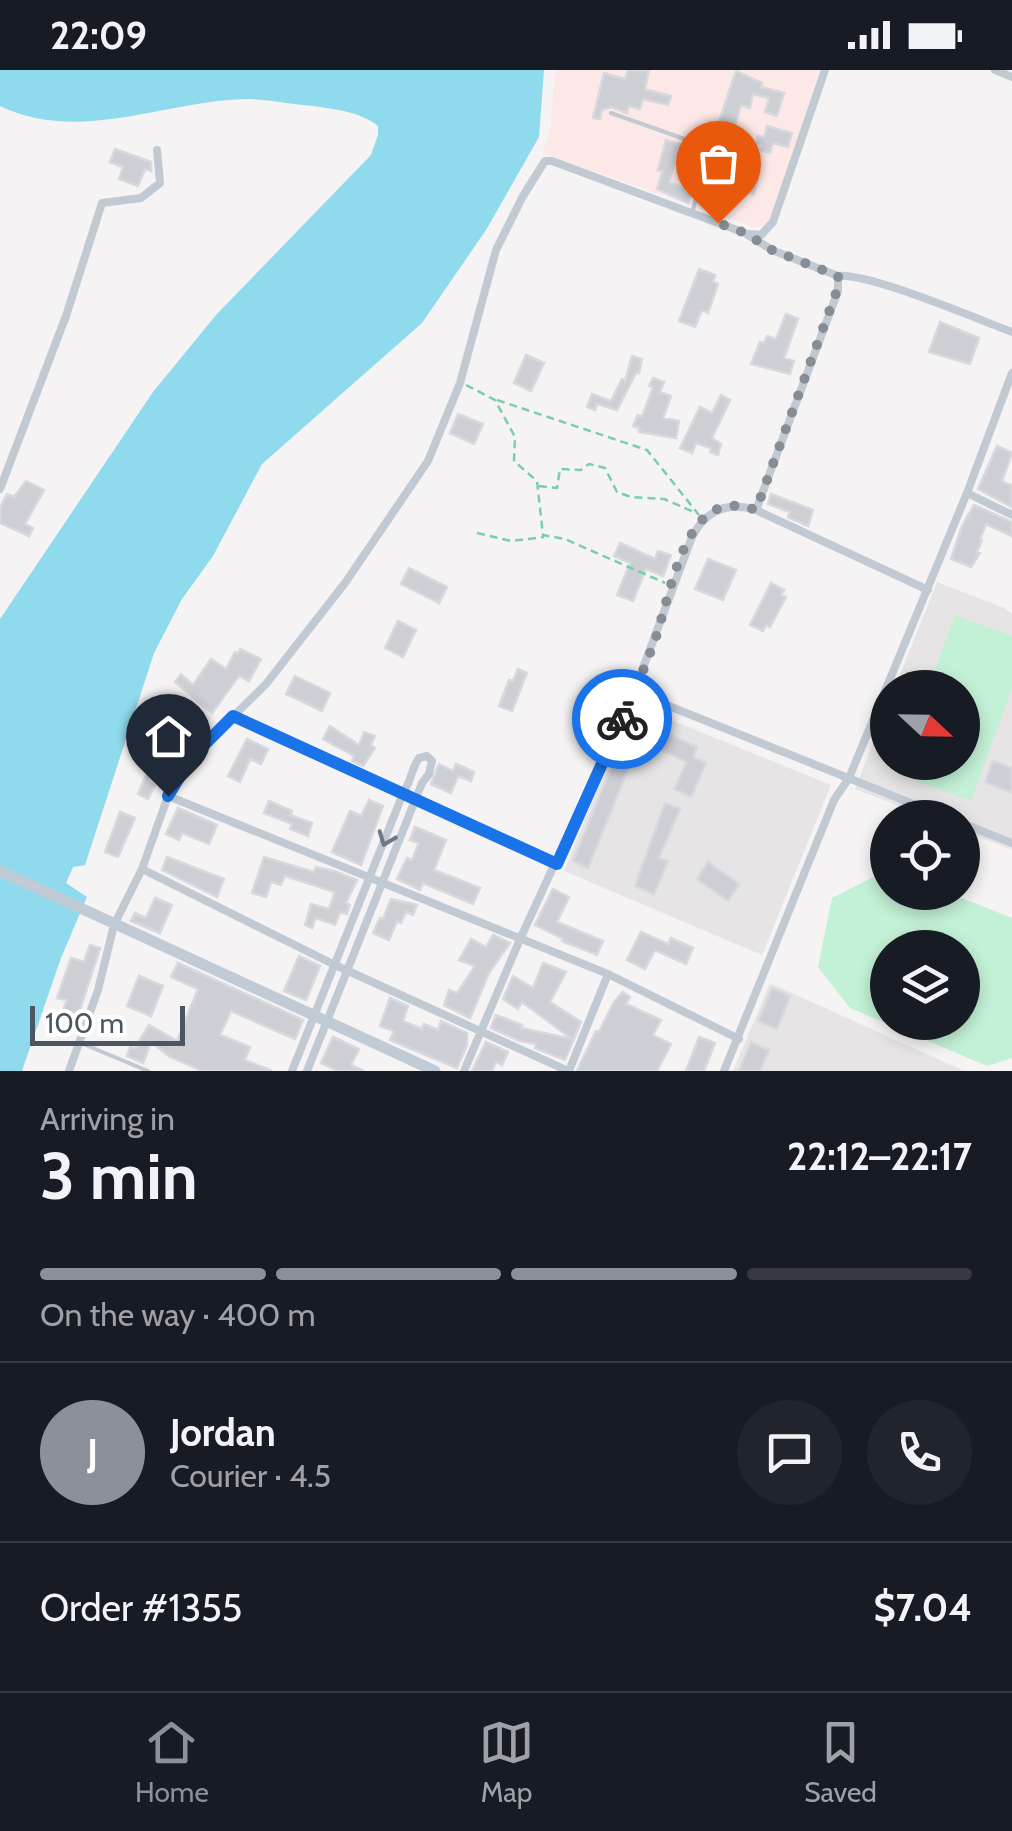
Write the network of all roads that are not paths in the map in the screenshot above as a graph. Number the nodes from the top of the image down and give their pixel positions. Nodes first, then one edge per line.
1 (825, 70) edge
2 (996, 70) edge
3 (1012, 76) edge
4 (611, 113) dead end
5 (156, 150) dead end
6 (692, 213) junction
7 (745, 233) junction
8 (838, 276) junction
9 (1012, 332) edge
10 (1012, 373) edge
11 (0, 489) edge
12 (967, 493) junction
13 (756, 510) junction
14 (1012, 515) edge
15 (928, 590) junction
16 (634, 692) junction
17 (233, 716) junction
18 (850, 778) junction
19 (404, 791) junction
20 (168, 796) junction
21 (904, 800) edge
22 (416, 801) junction
23 (980, 831) edge
24 (1012, 844) edge
25 (557, 864) junction
26 (142, 869) junction
27 (0, 871) edge
28 (371, 880) junction
29 (383, 884) junction
30 (114, 924) junction
31 (520, 937) junction
32 (336, 965) junction
33 (348, 970) junction
34 (608, 974) junction
35 (314, 1016) junction
36 (327, 1022) junction
37 (480, 1032) junction
38 (739, 1039) junction
39 (81, 1043) junction
40 (69, 1071) edge
41 (148, 1071) edge
42 (292, 1071) edge
43 (307, 1071) edge
44 (435, 1071) edge
45 (464, 1071) edge
46 (568, 1071) edge
47 (724, 1071) edge

1 - 7 street
2 - 3 street
4 - 6 lane
5 - 11 street
6 - 7 street
6 - 17 street
7 - 8 street
8 - 9 street
8 - 13 street
10 - 12 street
12 - 14 street
12 - 15 street
13 - 15 street
13 - 16 street
15 - 18 street
16 - 18 street
16 - 25 street
17 - 19 street
17 - 20 street
18 - 21 street
18 - 38 street
19 - 22 street
19 - 22 street
19 -> 28 street
20 - 26 street
20 - 28 street
22 - 25 street
22 - 29 street
23 - 24 street
25 - 31 street
26 - 30 street
26 - 32 street
27 - 30 main road
28 - 29 street
28 - 32 street
29 - 31 street
29 - 33 street
30 - 35 main road
30 - 39 street
31 - 34 street
31 - 37 street
32 - 33 street
32 - 35 street
33 - 36 street
33 - 37 street
34 - 38 street
34 - 46 street
35 - 36 main road
35 - 42 street
36 - 43 street
36 - 44 main road
37 - 45 street
37 - 46 street
38 - 47 street
39 - 40 street
39 - 41 lane

